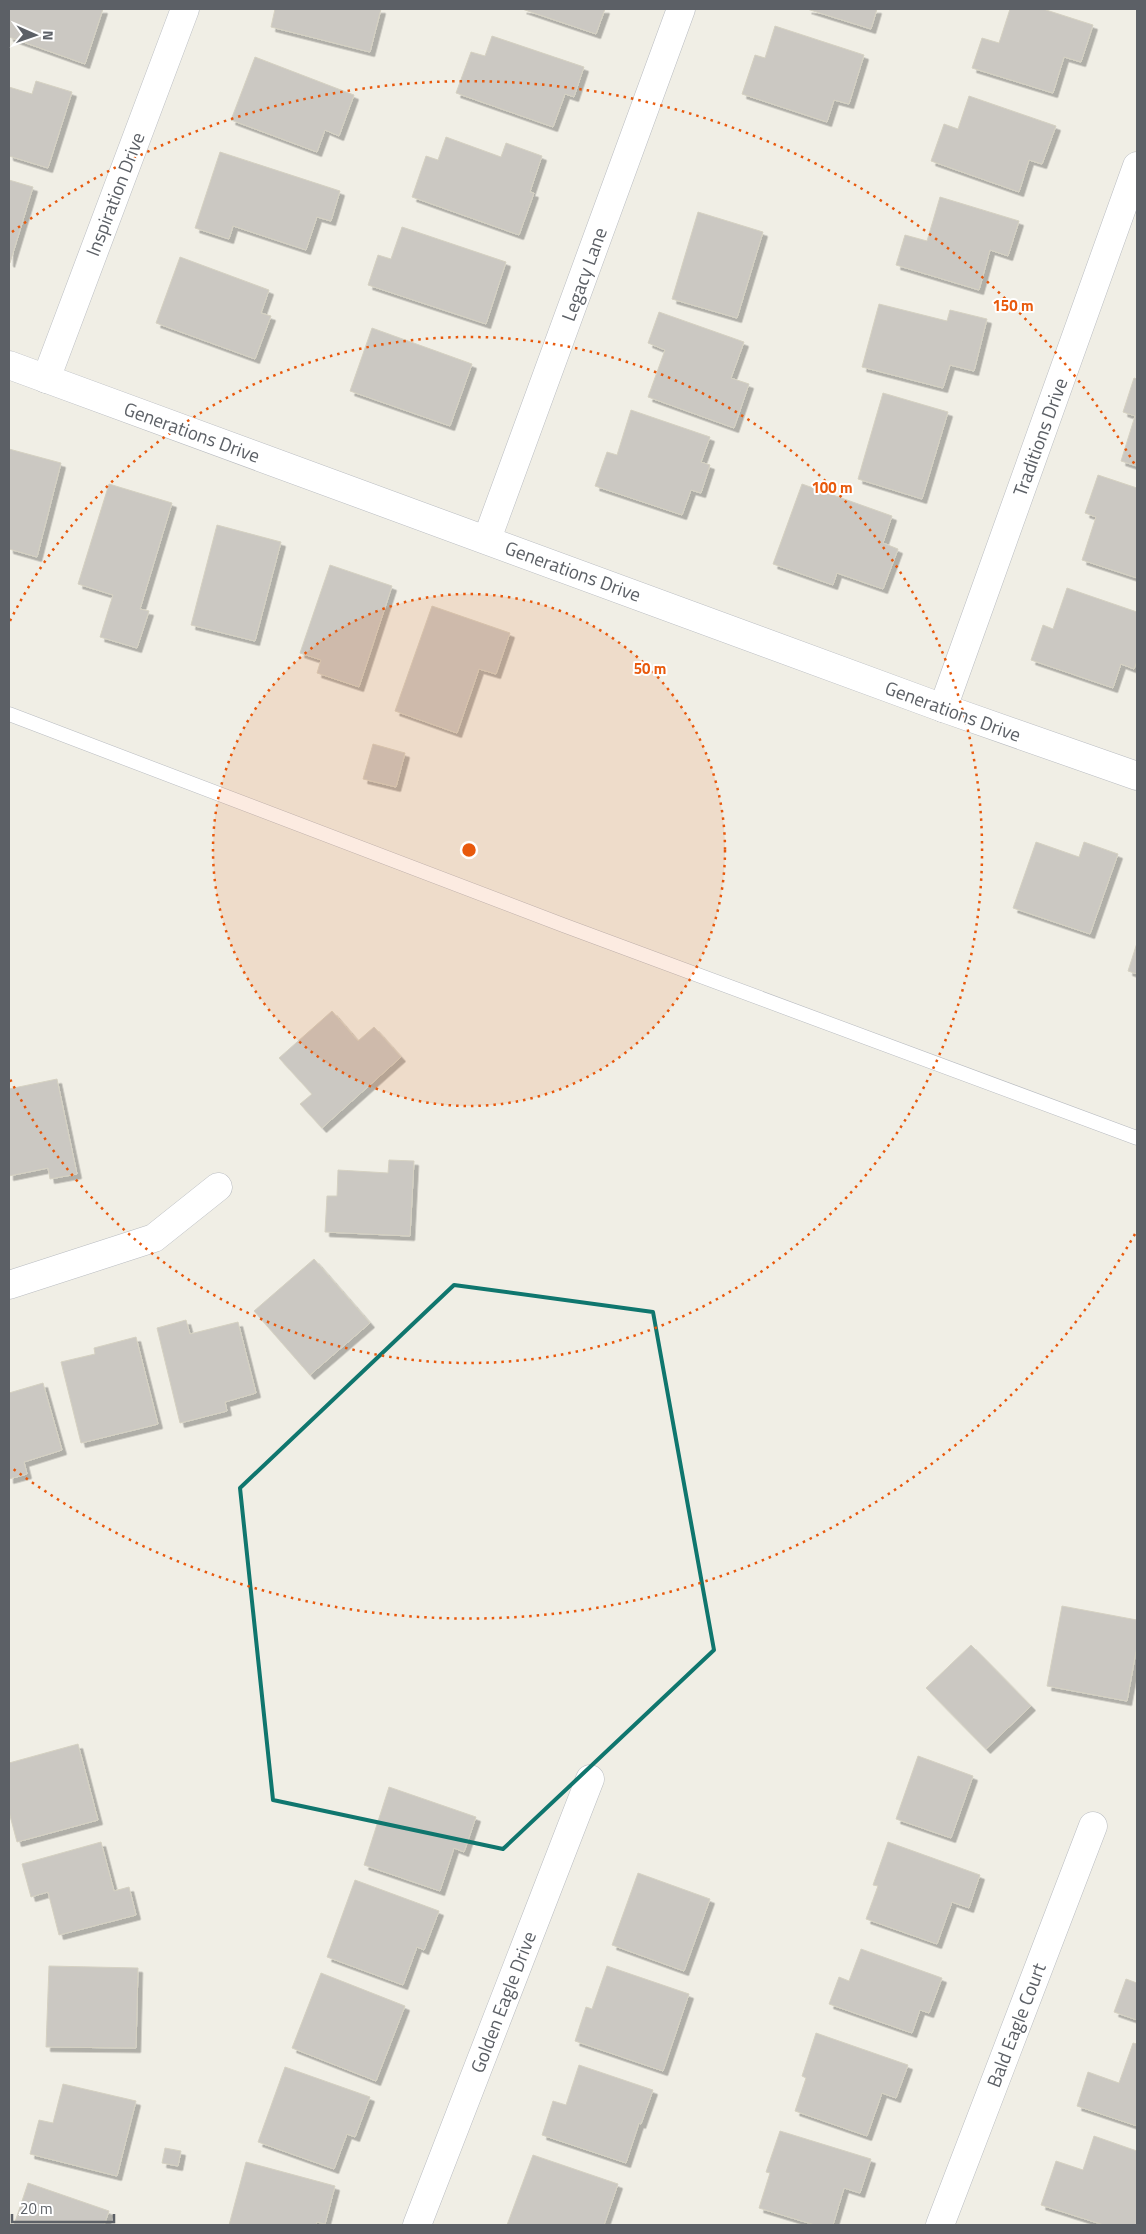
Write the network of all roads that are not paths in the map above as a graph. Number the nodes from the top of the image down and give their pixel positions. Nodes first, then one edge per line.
1 (185, 9) edge
2 (681, 9) edge
3 (1137, 166) edge
4 (9, 365) edge
5 (46, 379) junction
6 (487, 539) junction
7 (943, 708) junction
8 (9, 714) edge
9 (1137, 776) edge
10 (1137, 1138) edge
11 (218, 1187) dead end
12 (9, 1285) edge
13 (590, 1779) dead end
14 (1093, 1826) dead end
15 (417, 2225) edge
16 (940, 2225) edge

1 - 5 street, Inspiration Drive
2 - 6 street, Legacy Lane
3 - 7 street, Traditions Drive
4 - 5 street, Generations Drive
5 - 6 street, Generations Drive
6 - 7 street, Generations Drive
7 - 9 street, Generations Drive
8 - 10 lane
11 - 12 street
13 - 15 street, Golden Eagle Drive
14 - 16 street, Bald Eagle Court

